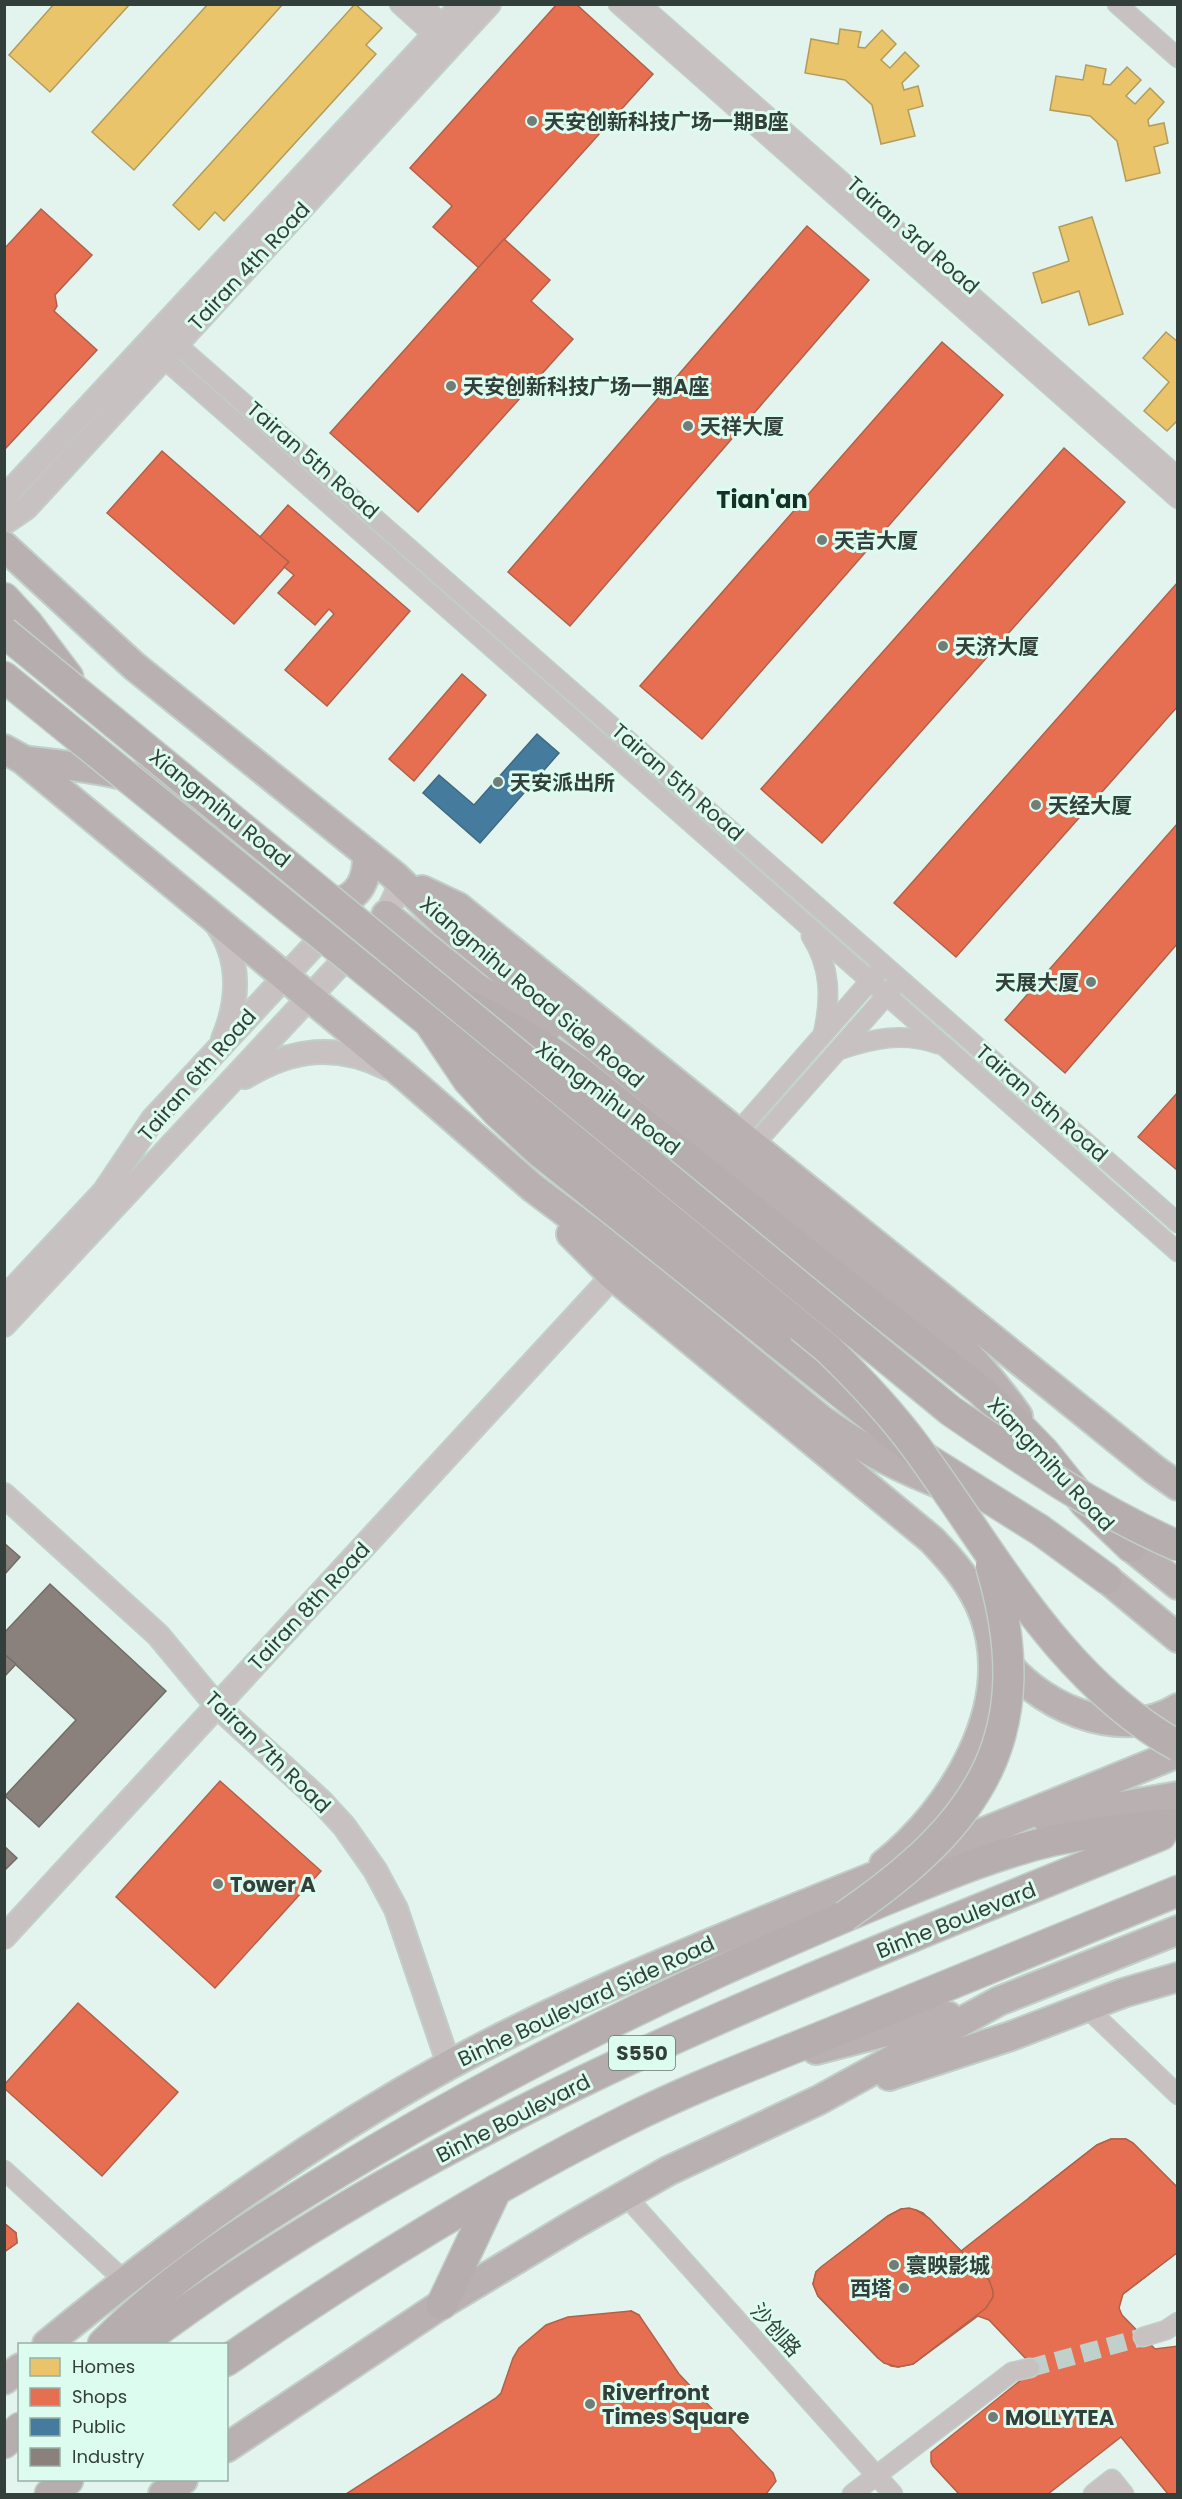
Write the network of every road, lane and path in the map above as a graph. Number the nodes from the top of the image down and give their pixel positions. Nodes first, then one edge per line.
1 (399, 4) edge
2 (421, 4) edge
3 (464, 4) edge
4 (489, 4) edge
5 (618, 4) edge
6 (640, 4) edge
7 (1117, 4) edge
8 (446, 37) junction
9 (1178, 58) edge
10 (163, 345) junction
11 (1178, 477) edge
12 (4, 498) edge
13 (1178, 499) edge
14 (4, 523) edge
15 (4, 546) edge
16 (4, 598) edge
17 (4, 632) edge
18 (4, 677) edge
19 (4, 693) edge
20 (80, 694) junction
21 (57, 720) junction
22 (13, 754) edge
23 (367, 854) junction
24 (396, 877) junction
25 (209, 914) junction
26 (386, 915) junction
27 (800, 920) junction
28 (884, 965) junction
29 (285, 977) junction
30 (900, 980) junction
31 (870, 982) junction
32 (886, 996) junction
33 (451, 997) junction
34 (309, 998) junction
35 (429, 1022) junction
36 (823, 1035) junction
37 (221, 1046) junction
38 (943, 1046) junction
39 (838, 1050) junction
40 (627, 1071) junction
41 (406, 1077) junction
42 (218, 1097) junction
43 (745, 1140) junction
44 (533, 1188) junction
45 (1178, 1223) edge
46 (1178, 1252) edge
47 (613, 1276) junction
48 (4, 1299) edge
49 (4, 1325) edge
50 (1044, 1452) junction
51 (1170, 1482) edge
52 (4, 1495) edge
53 (1011, 1512) junction
54 (983, 1544) junction
55 (1178, 1546) edge
56 (1131, 1547) joint
57 (1107, 1579) joint
58 (1178, 1585) edge
59 (1178, 1638) edge
60 (990, 1640) junction
61 (217, 1706) junction
62 (1178, 1708) edge
63 (1178, 1746) edge
64 (1178, 1753) edge
65 (1178, 1796) edge
66 (1178, 1826) edge
67 (990, 1830) junction
68 (864, 1881) junction
69 (1178, 1891) edge
70 (845, 1916) junction
71 (1178, 1930) edge
72 (4, 1937) edge
73 (1129, 1950) junction
74 (1178, 1977) edge
75 (999, 2001) junction
76 (1086, 2007) junction
77 (1044, 2023) junction
78 (450, 2065) junction
79 (721, 2078) junction
80 (1178, 2095) edge
81 (819, 2100) junction
82 (4, 2170) edge
83 (496, 2190) junction
84 (625, 2195) junction
85 (125, 2281) junction
86 (442, 2304) junction
87 (1178, 2322) edge
88 (1143, 2337) tunnel mouth
89 (48, 2343) edge
90 (104, 2343) edge
91 (141, 2343) edge
92 (228, 2360) edge
93 (1030, 2368) tunnel mouth
94 (18, 2370) edge
95 (4, 2380) edge
96 (18, 2430) edge
97 (18, 2436) edge
98 (4, 2445) edge
99 (228, 2447) edge
100 (876, 2476) junction
101 (67, 2481) edge
102 (82, 2481) edge
103 (182, 2481) edge
104 (50, 2494) edge
105 (73, 2494) edge
106 (163, 2494) edge
107 (852, 2494) edge
108 (893, 2494) edge
109 (1093, 2494) edge
110 (1124, 2494) edge

1 - 8 street
2 - 8 street
3 - 8 street, Tairan 4th Road
4 - 8 street, Tairan 4th Road
5 - 13 street, Tairan 3rd Road
6 - 11 street, Tairan 3rd Road
7 - 9 street
8 - 10 street, Tairan 4th Road
10 - 12 street, Tairan 4th Road
10 - 14 street, Tairan 4th Road
10 - 27 street, Tairan 5th Road
10 - 28 street, Tairan 5th Road
15 - 23 main road, Xiangmihu Road Side Road
16 - 20 highway, bridge
17 - 20 highway, Xiangmihu Road, bridge
18 - 21 highway, Xiangmihu Road
19 - 21 highway
20 - 33 highway, Xiangmihu Road, bridge
21 - 35 highway, Xiangmihu Road, bridge
22 - 23 main road
22 - 25 main road
23 - 24 main road, Xiangmihu Road Side Road
24 - 26 street, Tairan 6th Road
24 - 40 main road, Xiangmihu Road Side Road
24 - 43 main road
25 - 29 main road
25 - 37 street
26 - 29 street, Tairan 6th Road
26 - 34 street, Tairan 6th Road
26 - 40 main road
27 - 31 street, Tairan 5th Road
27 - 36 street
28 - 30 street, Tairan 5th Road
28 - 31 street
29 - 34 main road
29 - 37 street, Tairan 6th Road
30 - 32 street
30 - 45 street, Tairan 5th Road
31 - 32 street, Tairan 5th Road
31 - 36 street
32 - 38 street, Tairan 5th Road
32 - 39 street
33 - 50 highway, Xiangmihu Road
33 - 55 highway, bridge
34 - 41 main road
34 - 42 street, Tairan 6th Road
35 - 53 highway, Xiangmihu Road, bridge
35 - 54 highway, bridge
36 - 43 street
37 - 48 street, Tairan 6th Road
38 - 39 street
38 - 46 street, Tairan 5th Road
39 - 43 street
40 - 50 main road, Xiangmihu Road Side Road
41 - 42 street, Tairan 6th Road
41 - 44 main road
42 - 49 street, Tairan 6th Road
43 - 51 main road
44 - 47 main road
44 - 53 main road
47 - 60 main road
47 - 61 street, Tairan 8th Road
50 - 56 highway, Xiangmihu Road
52 - 61 street, Tairan 7th Road
53 - 57 highway, Xiangmihu Road
54 - 63 highway, bridge
54 - 70 highway, bridge
56 - 58 main road
57 - 59 main road
60 - 62 main road
60 - 68 main road
61 - 72 street, Tairan 8th Road
61 - 78 street, Tairan 7th Road
64 - 67 main road, Binhe Boulevard Side Road
65 - 67 main road
66 - 70 highway, bridge
66 - 91 highway, Binhe Boulevard / S550
67 - 68 main road, Binhe Boulevard Side Road
68 - 78 main road, Binhe Boulevard Side Road
69 - 79 highway, S550
70 - 90 highway
71 - 73 main road
73 - 75 main road
73 - 77 main road
74 - 76 main road
75 - 79 main road
75 - 81 main road
76 - 77 main road
76 - 80 street
77 - 81 main road
78 - 85 main road, Binhe Boulevard Side Road
79 - 83 highway, S550
81 - 84 main road
82 - 85 street
83 - 86 highway
83 - 92 highway, S550
84 - 86 main road
84 - 100 street, 沙创路
85 - 89 main road, Binhe Boulevard Side Road
86 - 99 main road
87 - 88 street
93 - 100 street
94 - 95 main road
96 - 98 highway
97 - 98 highway
100 - 107 street
100 - 108 street, 沙创路
101 - 104 highway
102 - 105 highway
103 - 106 main road
109 - 110 street

